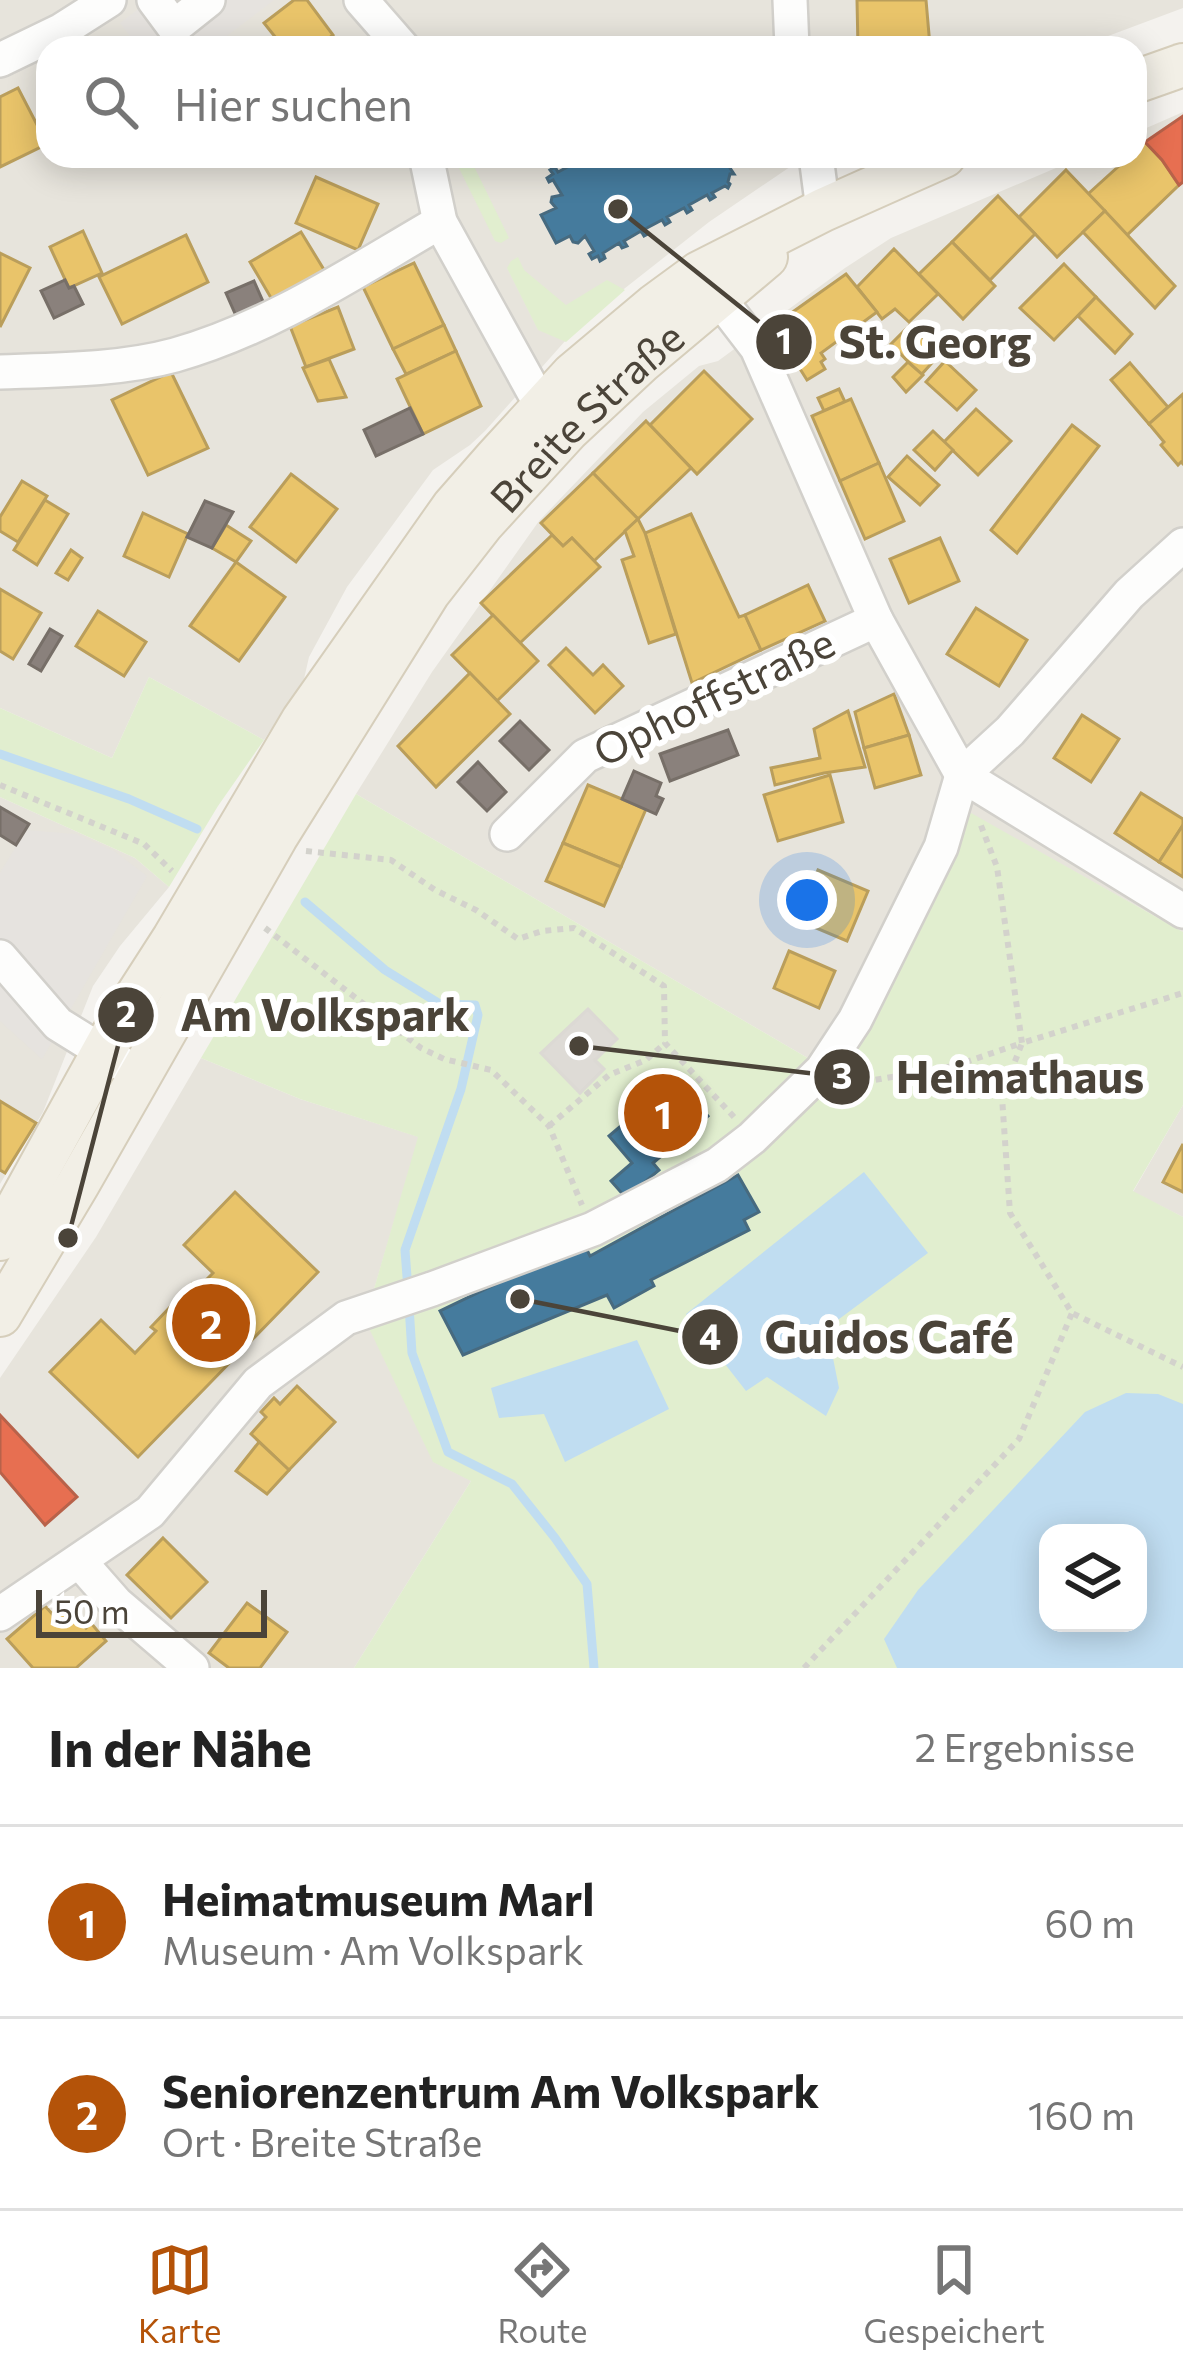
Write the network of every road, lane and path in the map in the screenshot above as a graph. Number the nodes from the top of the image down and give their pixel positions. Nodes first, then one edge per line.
1 (109, 0) edge
2 (154, 0) edge
3 (208, 0) edge
4 (361, 0) edge
5 (790, 0) edge
6 (50, 36) edge
7 (392, 36) edge
8 (792, 36) edge
9 (36, 43) edge
10 (0, 60) edge
11 (1183, 65) edge
12 (1147, 78) edge
13 (429, 168) edge
14 (818, 168) edge
15 (917, 168) edge
16 (823, 210) junction
17 (440, 222) junction
18 (709, 285) junction
19 (0, 372) edge
20 (555, 418) junction
21 (1183, 545) edge
22 (876, 620) junction
23 (962, 775) junction
24 (0, 785) edge
25 (507, 834) dead end
26 (289, 844) junction
27 (182, 880) dead end
28 (1183, 911) edge
29 (259, 922) dead end
30 (0, 957) edge
31 (1183, 992) edge
32 (665, 1043) junction
33 (1022, 1043) junction
34 (122, 1064) junction
35 (954, 1066) junction
36 (822, 1070) junction
37 (1002, 1097) junction
38 (549, 1126) junction
39 (752, 1138) junction
40 (588, 1218) dead end
41 (0, 1240) edge
42 (1072, 1313) junction
43 (0, 1315) edge
44 (1183, 1366) edge
45 (84, 1559) junction
46 (0, 1614) edge
47 (192, 1668) edge
48 (804, 1668) edge

1 - 6 street
2 - 3 street
4 - 7 street
5 - 8 street
9 - 10 street
11 - 12 main road
13 - 17 street
14 - 16 street
15 - 16 main road, Breite Straße
16 - 18 main road, Breite Straße
17 - 19 street
17 - 20 street
18 - 20 main road, Breite Straße
18 - 22 street, Ophoffstraße
20 - 26 main road, Breite Straße
20 - 34 main road, Breite Straße
21 - 23 street
22 - 23 street, Ophoffstraße
22 - 25 street, Ophoffstraße
23 - 28 street, Ophoffstraße
23 - 33 path
23 - 36 street
24 - 27 path
26 - 32 path
26 - 34 main road, Breite Straße
29 - 38 path
30 - 34 street
31 - 33 path
32 - 38 path
32 - 39 path
33 - 35 path
33 - 37 path
34 - 41 main road, Breite Straße
34 - 43 main road, Breite Straße
35 - 36 path
35 - 37 path
36 - 39 street
37 - 42 path
38 - 40 path
39 - 45 street
42 - 44 path
42 - 48 path
45 - 46 street
45 - 47 street

